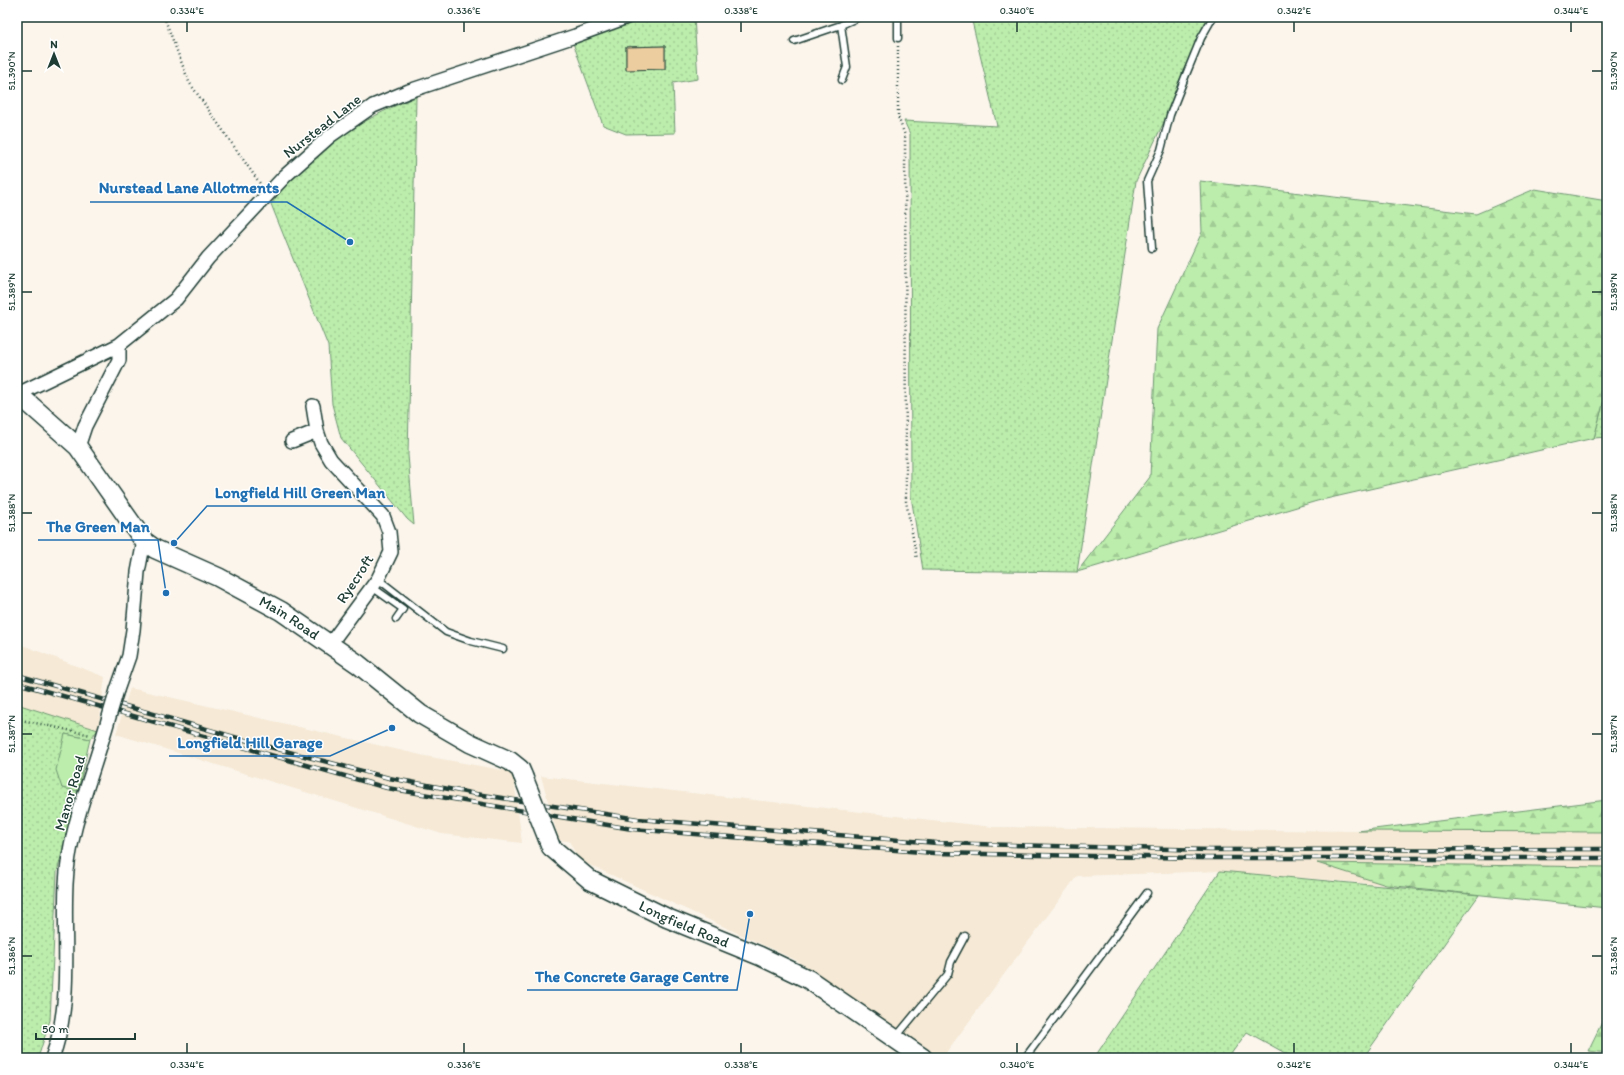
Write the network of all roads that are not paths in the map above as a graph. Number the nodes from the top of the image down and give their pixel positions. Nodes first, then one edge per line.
1 (627, 17) edge
2 (859, 17) edge
3 (898, 17) edge
4 (1213, 17) edge
5 (841, 25) junction
6 (898, 38) road end
7 (794, 41) dead end
8 (842, 80) dead end
9 (1152, 248) dead end
10 (119, 345) junction
11 (17, 393) edge
12 (313, 406) dead end
13 (317, 431) junction
14 (292, 441) dead end
15 (78, 447) junction
16 (144, 540) junction
17 (375, 583) junction
18 (396, 619) dead end
19 (330, 644) junction
20 (503, 649) dead end
21 (551, 847) joint
22 (1147, 893) dead end
23 (965, 936) dead end
24 (894, 1038) junction
25 (52, 1058) edge
26 (923, 1058) edge
27 (1024, 1058) edge

1 - 10 street, Nurstead Lane
2 - 5 lane
3 - 6 lane
4 - 9 lane
5 - 7 lane
5 - 8 lane
10 - 11 street, Nurstead Lane
10 - 15 street
11 - 15 main road, Main Road
12 - 13 street, Ryecroft
13 - 14 street
13 - 17 street, Ryecroft
15 - 16 main road, Main Road
16 - 19 main road, Main Road
16 - 25 street, Manor Road, bridge
17 - 18 lane
17 - 19 street, Ryecroft
17 - 20 lane
19 - 21 main road, Main Road, bridge
21 - 24 main road, Longfield Road
22 - 27 lane
23 - 24 lane
24 - 26 main road, Longfield Road

